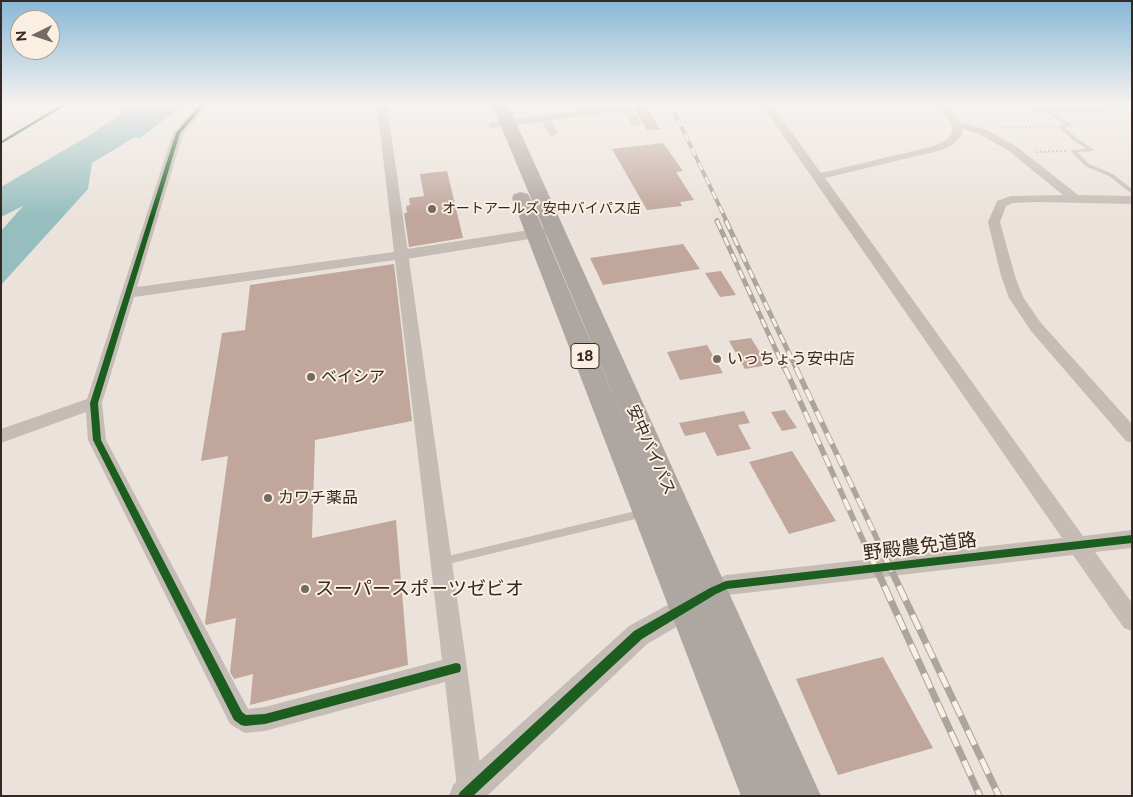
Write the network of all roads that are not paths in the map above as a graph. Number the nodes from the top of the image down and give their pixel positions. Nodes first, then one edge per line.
1 (175, 142) edge
2 (387, 142) edge
3 (508, 142) edge
4 (793, 142) edge
5 (950, 142) edge
6 (1000, 142) edge
7 (1080, 142) edge
8 (817, 177) junction
9 (1132, 192) edge
10 (1076, 200) junction
11 (1132, 200) edge
12 (546, 233) junction
13 (402, 255) junction
14 (128, 293) junction
15 (94, 403) junction
16 (1, 436) edge
17 (1132, 436) edge
18 (648, 512) junction
19 (1132, 539) edge
20 (1078, 546) junction
21 (442, 562) junction
22 (699, 599) junction
23 (1132, 621) edge
24 (456, 668) junction
25 (467, 792) edge
26 (761, 796) edge
27 (801, 796) edge

1 - 14 street
2 - 13 street
3 - 12 highway, 安中バイパス / 18
4 - 8 street
5 - 8 street
6 - 10 street
7 - 9 lane
8 - 20 street
10 - 11 street
10 - 17 street
12 - 13 street
12 - 18 highway, 安中バイパス / 18
12 - 22 highway, 安中バイパス / 18
13 - 14 street
13 - 21 street
14 - 15 street
15 - 16 street
15 - 24 street
18 - 21 lane
18 - 22 highway, 安中バイパス / 18
19 - 20 street, 野殿農免道路
20 - 22 street, 野殿農免道路
20 - 23 street
21 - 24 street
22 - 25 street
22 - 26 highway, 安中バイパス / 18
22 - 27 highway, 安中バイパス / 18
24 - 25 street

